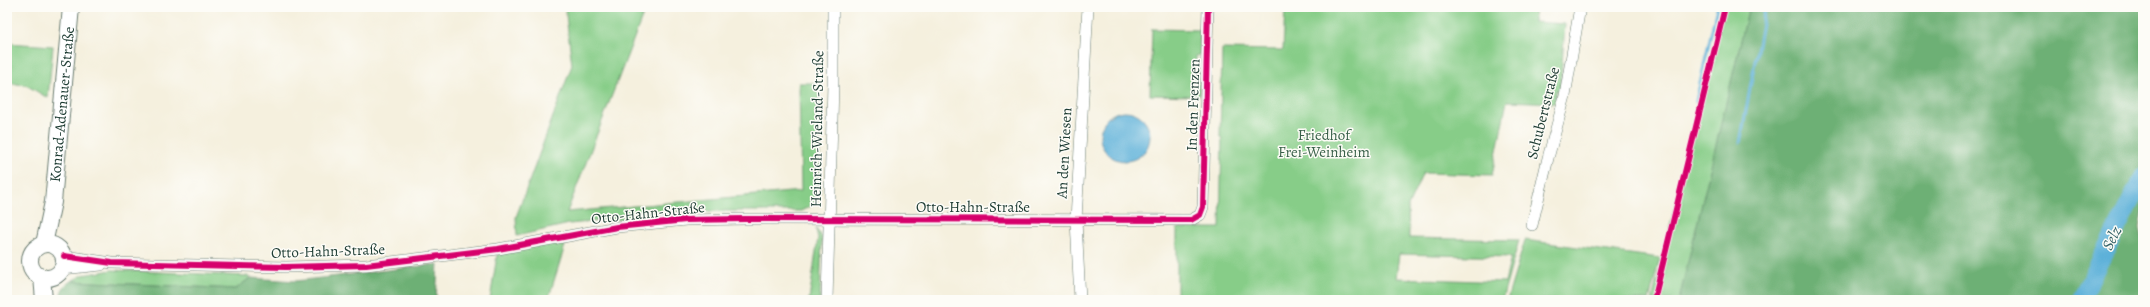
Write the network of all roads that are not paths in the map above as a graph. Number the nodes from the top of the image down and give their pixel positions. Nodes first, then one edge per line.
1 (71, 7) edge
2 (833, 7) edge
3 (1088, 7) edge
4 (1208, 7) edge
5 (1580, 7) edge
6 (1203, 203) joint
7 (830, 220) junction
8 (1076, 220) junction
9 (1532, 225) dead end
10 (54, 262) junction
11 (44, 300) edge
12 (49, 300) edge
13 (827, 300) edge
14 (1080, 300) edge

1 - 10 main road, Konrad-Adenauer-Straße
2 - 7 street, Heinrich-Wieland-Straße
3 - 8 street, An den Wiesen
4 - 6 street, In den Frenzen
5 - 9 street, Schubertstraße
6 - 8 street, Otto-Hahn-Straße
7 - 8 street, Otto-Hahn-Straße
7 - 10 street, Otto-Hahn-Straße
7 - 13 street, Heinrich-Wieland-Straße
8 - 14 street, An den Wiesen
10 - 11 main road, Konrad-Adenauer-Straße
10 - 12 main road, Konrad-Adenauer-Straße

